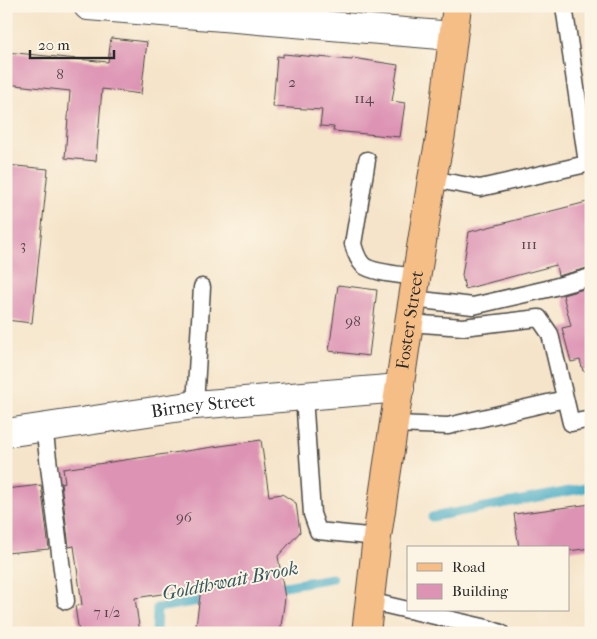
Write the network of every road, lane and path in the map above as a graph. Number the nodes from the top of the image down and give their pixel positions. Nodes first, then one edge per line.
1 (88, 6) edge
2 (457, 6) edge
3 (564, 6) edge
4 (453, 36) junction
5 (367, 160) dead end
6 (589, 163) edge
7 (432, 179) junction
8 (591, 277) edge
9 (202, 287) dead end
10 (413, 300) junction
11 (400, 388) junction
12 (304, 396) junction
13 (565, 399) junction
14 (195, 405) junction
15 (591, 419) edge
16 (394, 424) junction
17 (44, 427) junction
18 (6, 433) edge
19 (377, 537) junction
20 (66, 601) dead end
21 (369, 601) junction
22 (407, 610) edge
23 (417, 612) edge
24 (366, 633) edge
25 (501, 633) edge

1 - 4 street
2 - 4 main road, Foster Street
3 - 6 lane
4 - 7 main road, Foster Street
5 - 10 lane
6 - 7 lane
7 - 10 main road, Foster Street
8 - 10 lane
9 - 14 lane
10 - 11 main road, Foster Street
10 - 13 lane
11 - 12 street, Birney Street
11 - 16 main road, Foster Street
12 - 14 street, Birney Street
12 - 19 lane
13 - 15 lane
13 - 16 lane
14 - 17 street, Birney Street
16 - 19 main road, Foster Street
17 - 18 street, Birney Street
17 - 20 lane
19 - 21 main road, Foster Street
21 - 22 lane
21 - 24 main road, Foster Street
23 - 25 lane

